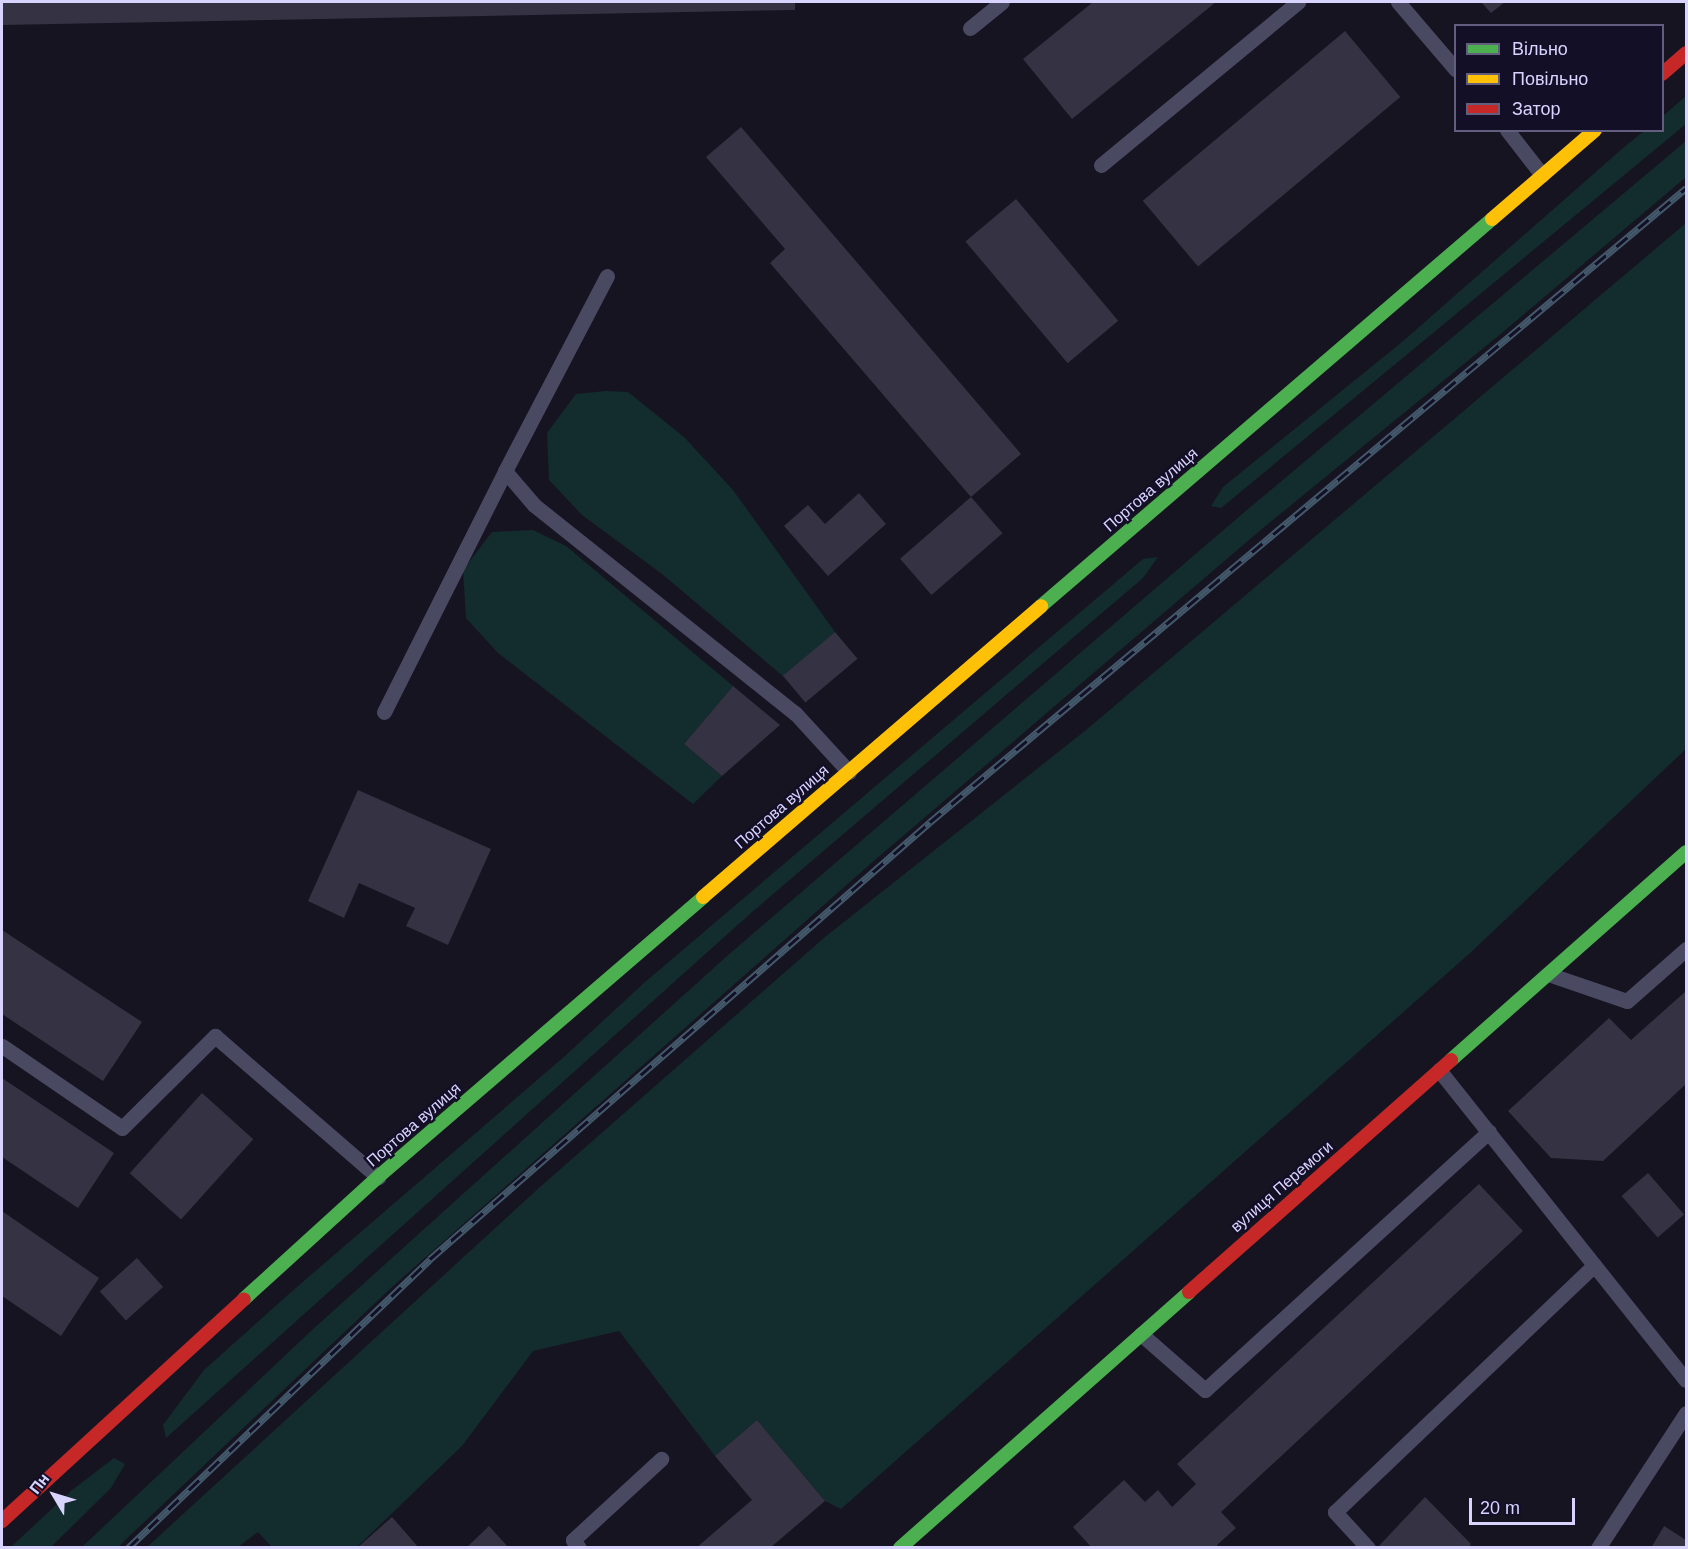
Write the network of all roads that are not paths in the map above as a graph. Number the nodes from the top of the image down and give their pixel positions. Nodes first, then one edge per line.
1 (1002, 2) edge
2 (1298, 2) edge
3 (1398, 2) edge
4 (970, 28) dead end
5 (1686, 53) edge
6 (1454, 69) edge
7 (1664, 72) edge
8 (1509, 132) edge
9 (1593, 132) edge
10 (1101, 165) dead end
11 (1542, 175) junction
12 (607, 276) dead end
13 (505, 471) junction
14 (384, 712) dead end
15 (849, 772) junction
16 (1686, 852) edge
17 (1686, 949) edge
18 (1548, 974) junction
19 (2, 1046) edge
20 (1439, 1070) junction
21 (1489, 1132) junction
22 (378, 1177) junction
23 (1594, 1265) junction
24 (1141, 1334) junction
25 (1686, 1380) edge
26 (1686, 1413) edge
27 (661, 1459) dead end
28 (2, 1521) edge
29 (904, 1545) edge
30 (579, 1548) edge
31 (1368, 1548) edge
32 (1598, 1548) edge

1 - 4 lane
2 - 10 lane
3 - 6 lane
5 - 7 main road
8 - 11 lane
9 - 11 main road, Портова вулиця
11 - 15 main road, Портова вулиця
12 - 13 lane
13 - 14 lane
13 - 15 lane
15 - 22 main road, Портова вулиця
16 - 18 main road, вулиця Перемоги
17 - 18 lane
18 - 20 main road, вулиця Перемоги
19 - 22 lane
20 - 21 lane
20 - 24 main road, вулиця Перемоги
21 - 23 lane
21 - 24 lane
22 - 28 main road, Портова вулиця
23 - 25 lane
23 - 31 lane
24 - 29 main road, вулиця Перемоги
26 - 32 lane
27 - 30 lane

